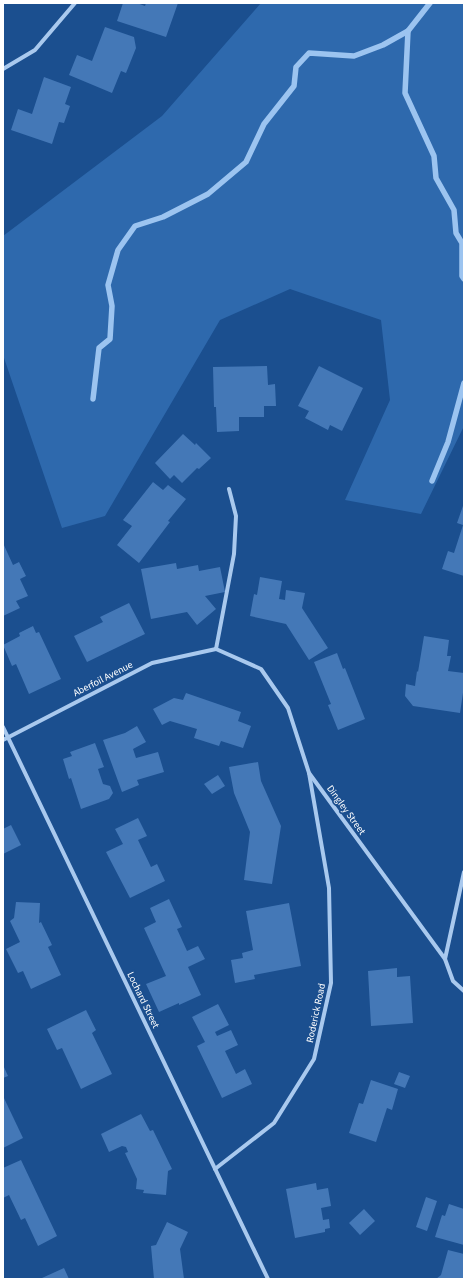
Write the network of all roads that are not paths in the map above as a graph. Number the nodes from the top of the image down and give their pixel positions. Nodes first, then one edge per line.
1 (75, 3) edge
2 (3, 69) edge
3 (229, 489) dead end
4 (216, 649) junction
5 (3, 727) edge
6 (8, 738) junction
7 (3, 740) edge
8 (309, 773) junction
9 (464, 872) edge
10 (445, 959) junction
11 (464, 991) edge
12 (215, 1168) junction
13 (268, 1279) edge

1 - 2 street
3 - 4 street
4 - 6 street, Aberfoil Avenue
4 - 8 street, Dingley Street
5 - 6 street, Lochard Street
6 - 7 street, Aberfoil Avenue
6 - 12 street, Lochard Street
8 - 10 street, Dingley Street
8 - 12 street, Roderick Road
9 - 10 street
10 - 11 street, Dingley Street
12 - 13 street, Lochard Street

